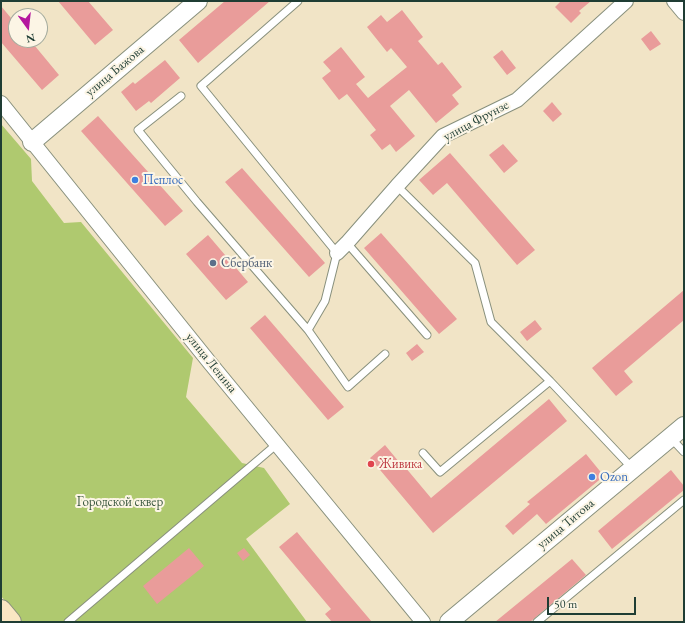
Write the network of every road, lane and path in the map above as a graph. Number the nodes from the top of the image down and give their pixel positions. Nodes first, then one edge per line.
1 (198, 1) edge
2 (298, 1) edge
3 (626, 1) edge
4 (674, 1) edge
5 (684, 13) edge
6 (181, 96) dead end
7 (1, 103) edge
8 (32, 142) junction
9 (397, 186) junction
10 (342, 248) junction
11 (308, 330) junction
12 (427, 335) dead end
13 (385, 354) dead end
14 (550, 381) junction
15 (684, 426) edge
16 (670, 437) junction
17 (277, 444) junction
18 (684, 452) edge
19 (423, 453) dead end
20 (632, 468) junction
21 (684, 500) edge
22 (68, 622) edge
23 (423, 622) edge
24 (449, 622) edge
25 (537, 622) edge

1 - 8 street, улица Бажова
2 - 10 lane
3 - 9 street, улица Фрунзе
4 - 5 street
6 - 11 lane
7 - 8 street, улица Ленина
8 - 17 street, улица Ленина
9 - 10 street, улица Фрунзе
9 - 14 lane
10 - 11 lane
10 - 12 lane
11 - 13 lane
14 - 19 lane
14 - 20 lane
15 - 16 street, улица Титова
16 - 18 lane
16 - 20 street, улица Титова
17 - 22 lane
17 - 23 street, улица Ленина
20 - 24 street, улица Титова
21 - 25 lane

